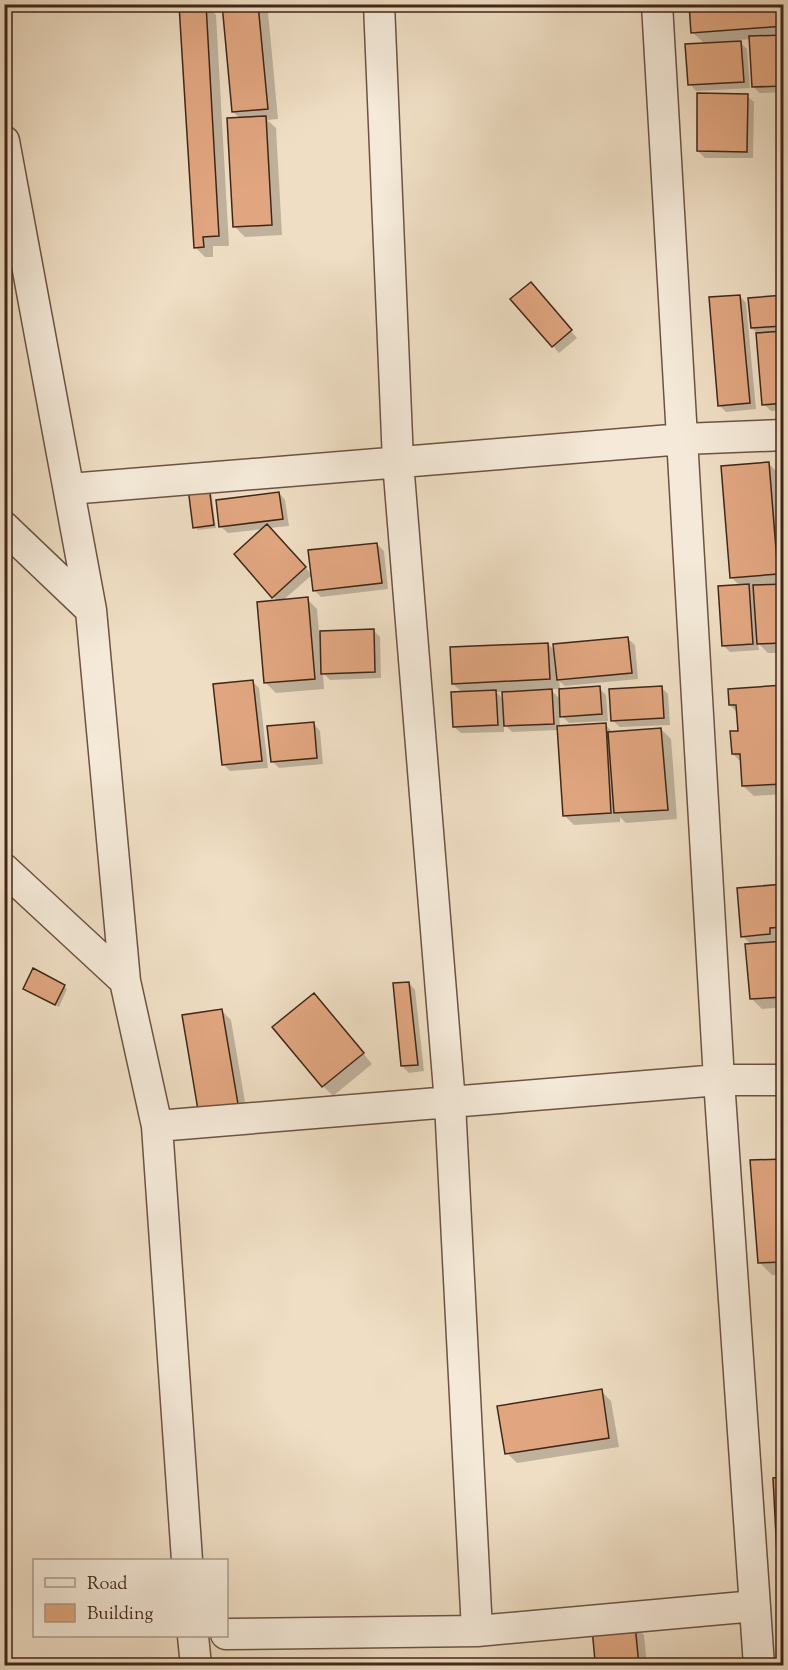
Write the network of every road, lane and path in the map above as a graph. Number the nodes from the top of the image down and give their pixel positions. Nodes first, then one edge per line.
1 (379, 4) edge
2 (657, 4) edge
3 (4, 141) edge
4 (783, 435) edge
5 (683, 439) junction
6 (398, 462) junction
7 (69, 489) junction
8 (4, 527) edge
9 (91, 610) junction
10 (4, 868) edge
11 (125, 981) junction
12 (719, 1080) junction
13 (783, 1080) edge
14 (450, 1103) junction
15 (157, 1126) junction
16 (187, 1559) edge
17 (755, 1606) junction
18 (477, 1631) junction
19 (228, 1634) edge
20 (193, 1637) edge
21 (196, 1665) edge
22 (759, 1665) edge

1 - 6 street
2 - 5 street
3 - 7 street
4 - 5 street
5 - 6 street
5 - 12 street
6 - 7 street
6 - 14 street
7 - 9 street
8 - 9 street
9 - 11 street
10 - 11 street
11 - 15 street
12 - 13 street
12 - 14 street
12 - 17 street
14 - 15 street
14 - 18 street
15 - 16 street
17 - 18 street
17 - 22 street
18 - 19 street
20 - 21 street

